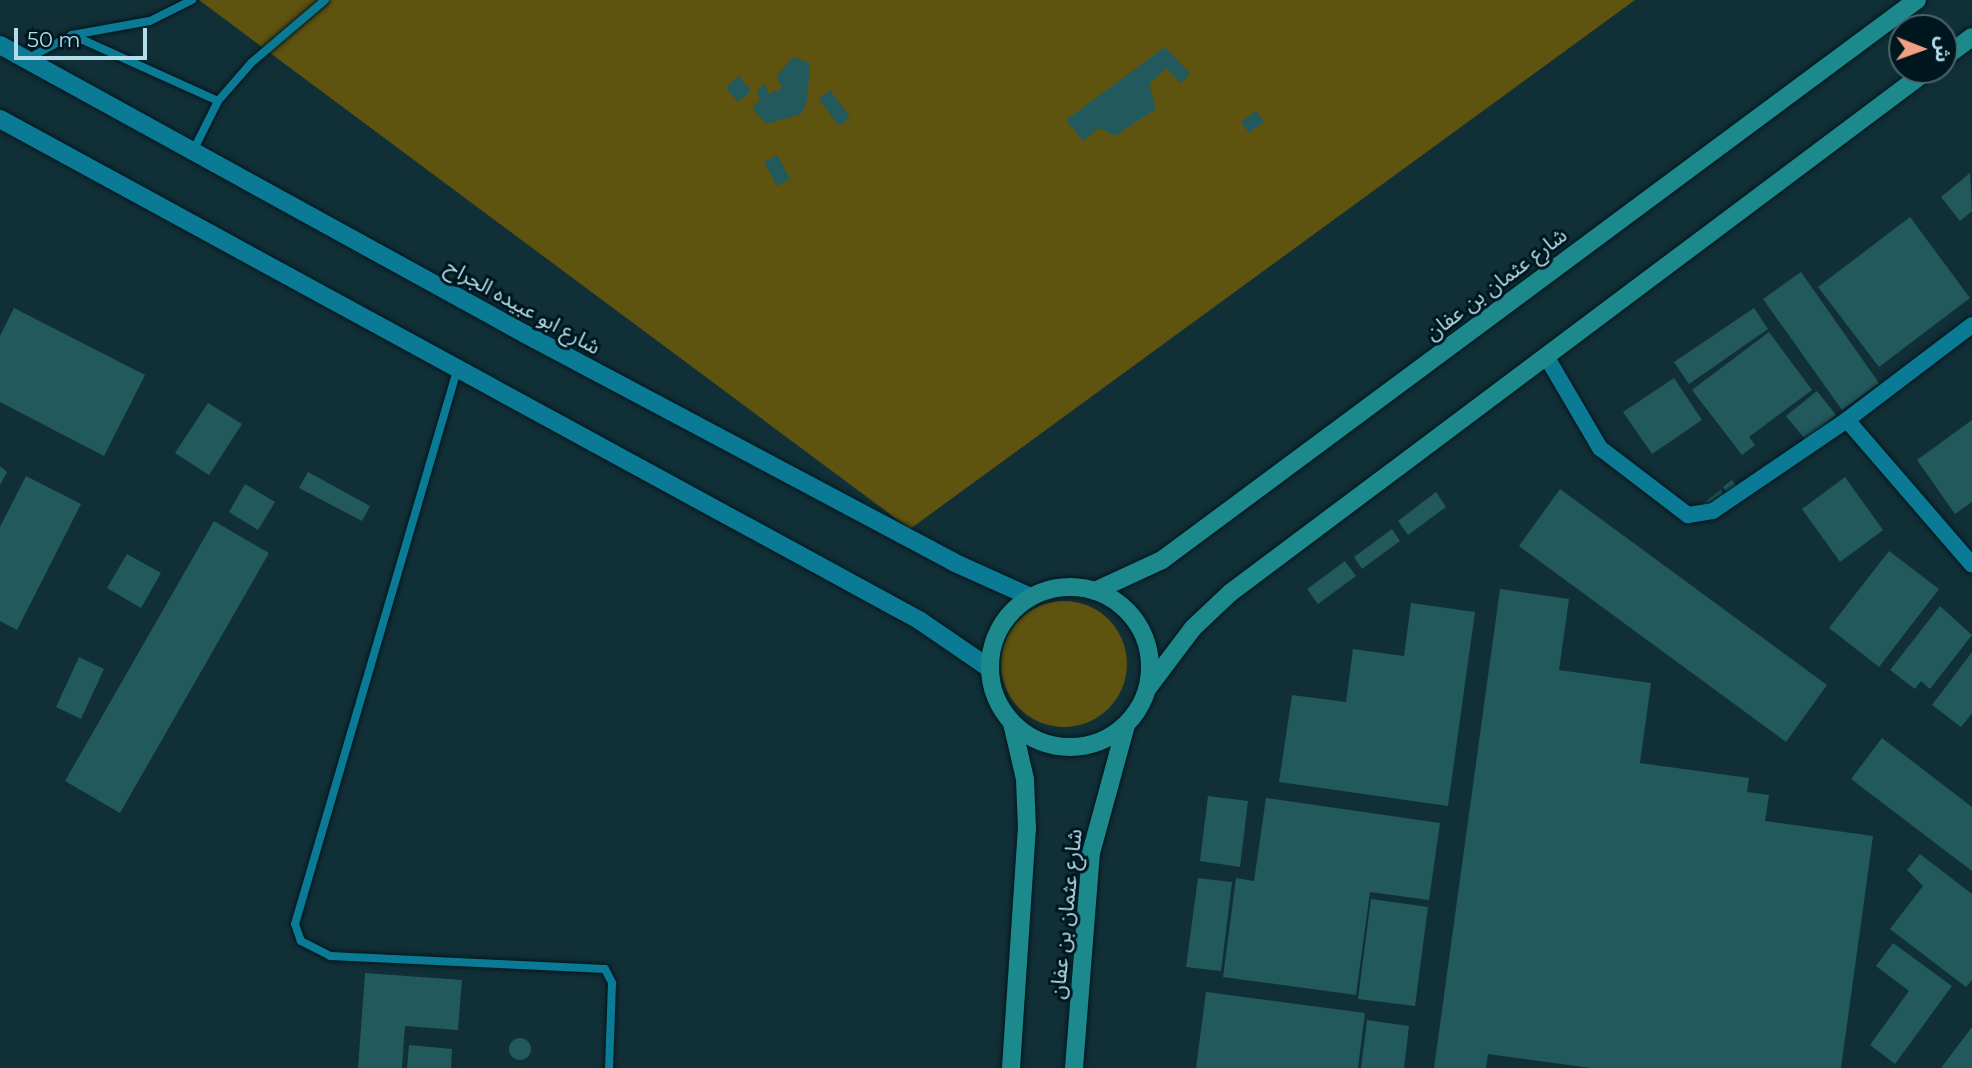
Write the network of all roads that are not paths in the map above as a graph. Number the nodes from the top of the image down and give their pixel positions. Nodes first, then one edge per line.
1 (192, 0) edge
2 (325, 0) edge
3 (1917, 0) edge
4 (72, 35) junction
5 (0, 45) edge
6 (27, 59) junction
7 (1909, 84) edge
8 (218, 101) junction
9 (0, 119) edge
10 (193, 151) junction
11 (1972, 325) edge
12 (1546, 356) junction
13 (458, 368) junction
14 (1847, 419) junction
15 (1972, 565) edge
16 (1095, 591) junction
17 (1031, 597) junction
18 (989, 668) junction
19 (1147, 689) junction
20 (1012, 723) junction
21 (1126, 726) junction
22 (609, 1068) edge
23 (1011, 1068) edge
24 (1074, 1068) edge

1 - 4 lane
2 - 8 lane
3 - 16 main road, شارع عثمان بن عفان
4 - 6 lane
4 - 8 lane
5 - 6 street, شارع ابو عبيده الجراح
6 - 10 street, شارع ابو عبيده الجراح
7 - 12 main road
8 - 10 lane
9 - 13 street
10 - 17 street, شارع ابو عبيده الجراح
11 - 14 street
12 - 14 street
12 - 19 main road
13 - 18 street
13 - 22 lane
14 - 15 street
16 - 17 main road
16 - 19 main road
17 - 18 main road
18 - 20 main road
19 - 21 main road
20 - 21 main road
20 - 23 main road, شارع عثمان بن عفان
21 - 24 main road, شارع عثمان بن عفان

